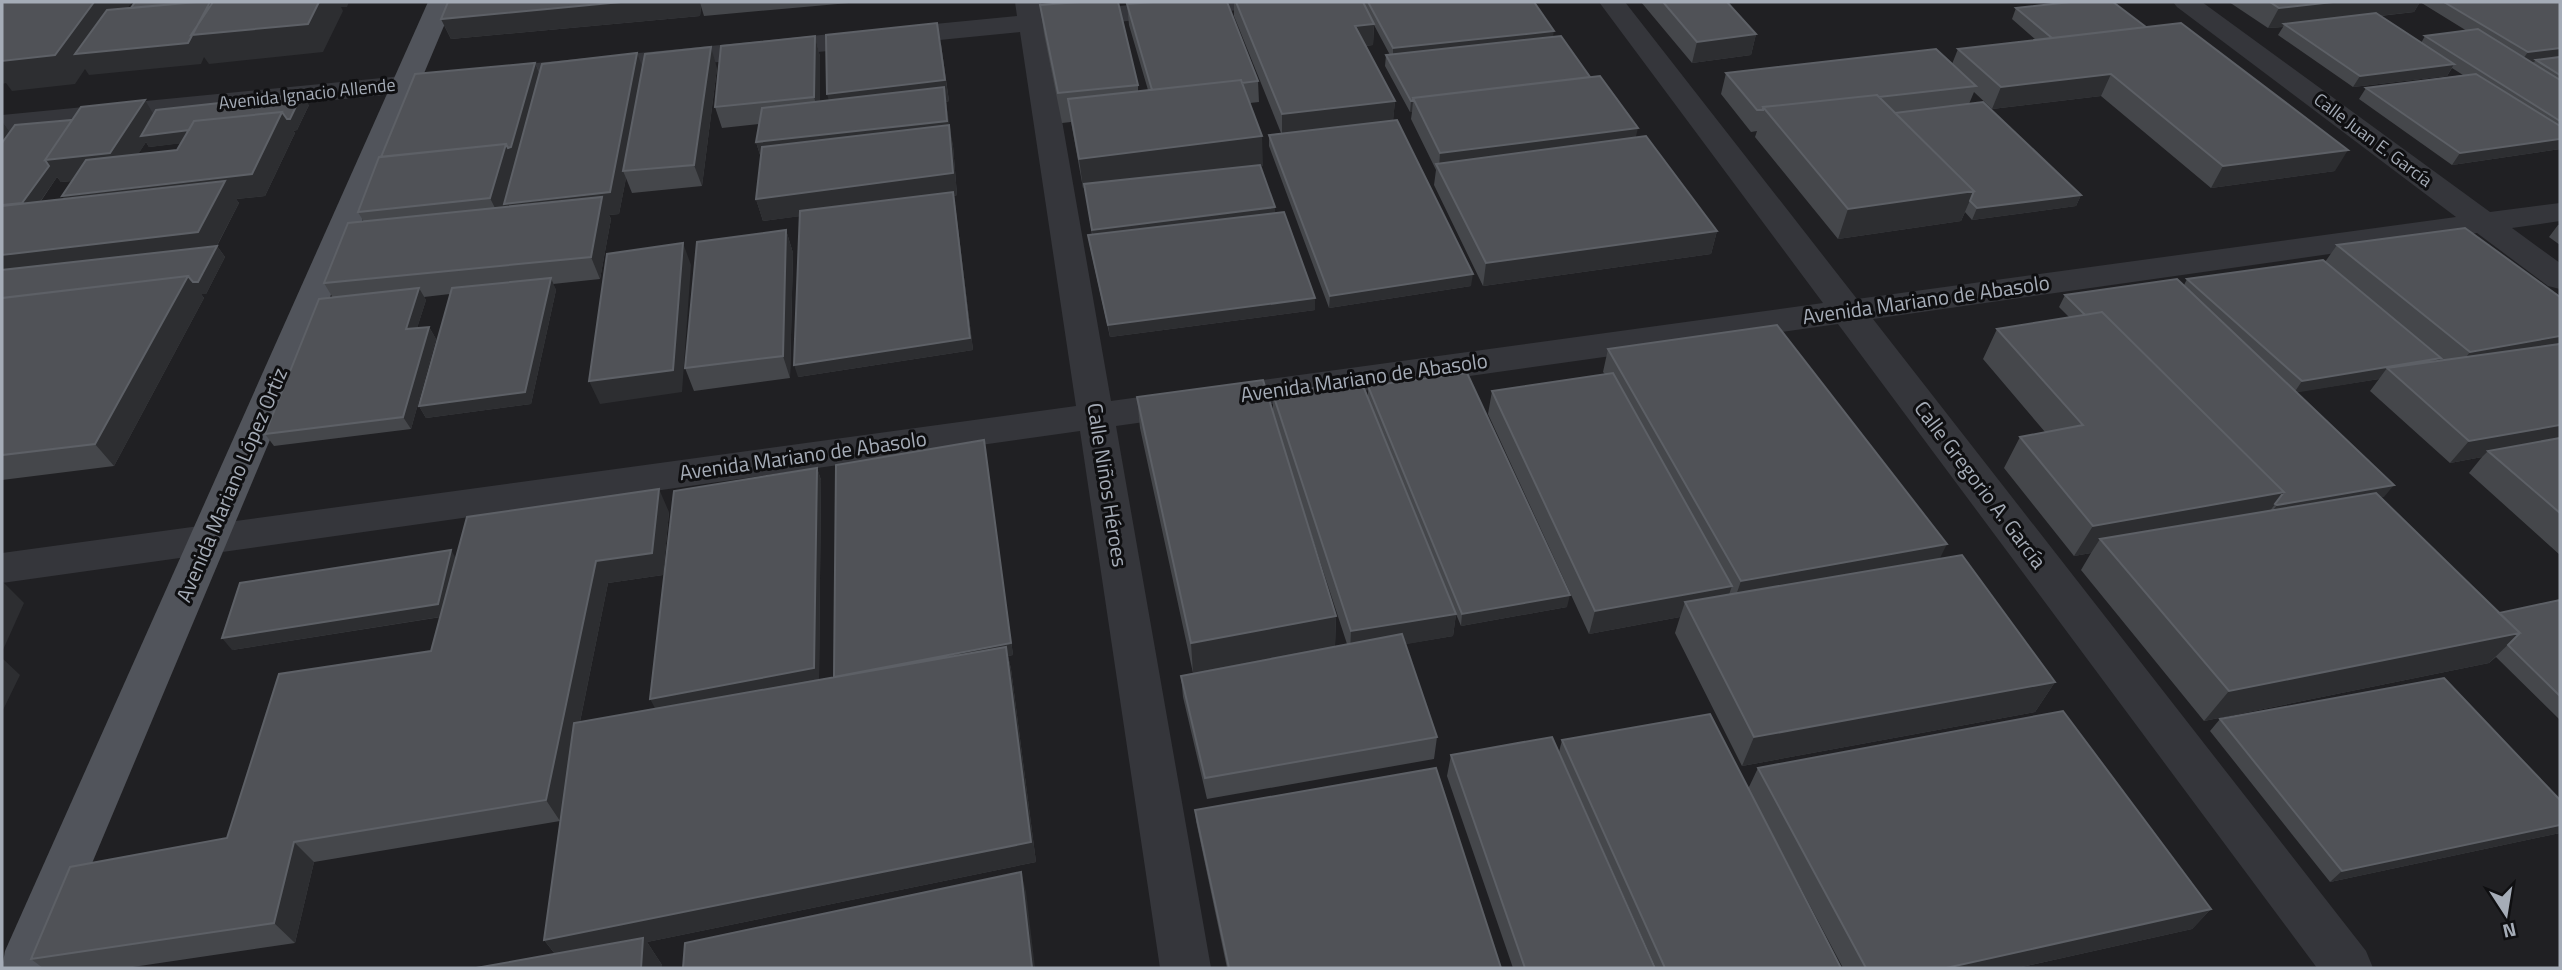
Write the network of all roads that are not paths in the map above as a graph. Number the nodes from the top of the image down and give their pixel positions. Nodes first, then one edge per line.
1 (441, 2) edge
2 (1239, 2) edge
3 (1612, 2) edge
4 (2186, 2) edge
5 (1030, 12) edge
6 (405, 84) junction
7 (2, 124) edge
8 (2560, 212) edge
9 (2484, 222) junction
10 (2560, 279) edge
11 (1847, 311) junction
12 (1096, 416) junction
13 (209, 539) junction
14 (2, 568) edge
15 (23, 968) edge
16 (1186, 968) edge
17 (2348, 968) edge

1 - 6 main road, Avenida Mariano López Ortiz
2 - 5 street, Avenida Ignacio Allende
3 - 11 street, Calle Gregorio A. García
4 - 9 street, Calle Juan E. García
5 - 6 street, Avenida Ignacio Allende
5 - 12 street, Calle Niños Héroes
6 - 7 street, Avenida Ignacio Allende
6 - 13 main road, Avenida Mariano López Ortiz
8 - 9 street, Avenida Mariano de Abasolo
9 - 10 street, Calle Juan E. García
9 - 11 street, Avenida Mariano de Abasolo
11 - 12 street, Avenida Mariano de Abasolo
11 - 17 street, Calle Gregorio A. García
12 - 13 street, Avenida Mariano de Abasolo
12 - 16 street, Calle Niños Héroes
13 - 14 street, Avenida Mariano de Abasolo
13 - 15 main road, Avenida Mariano López Ortiz

